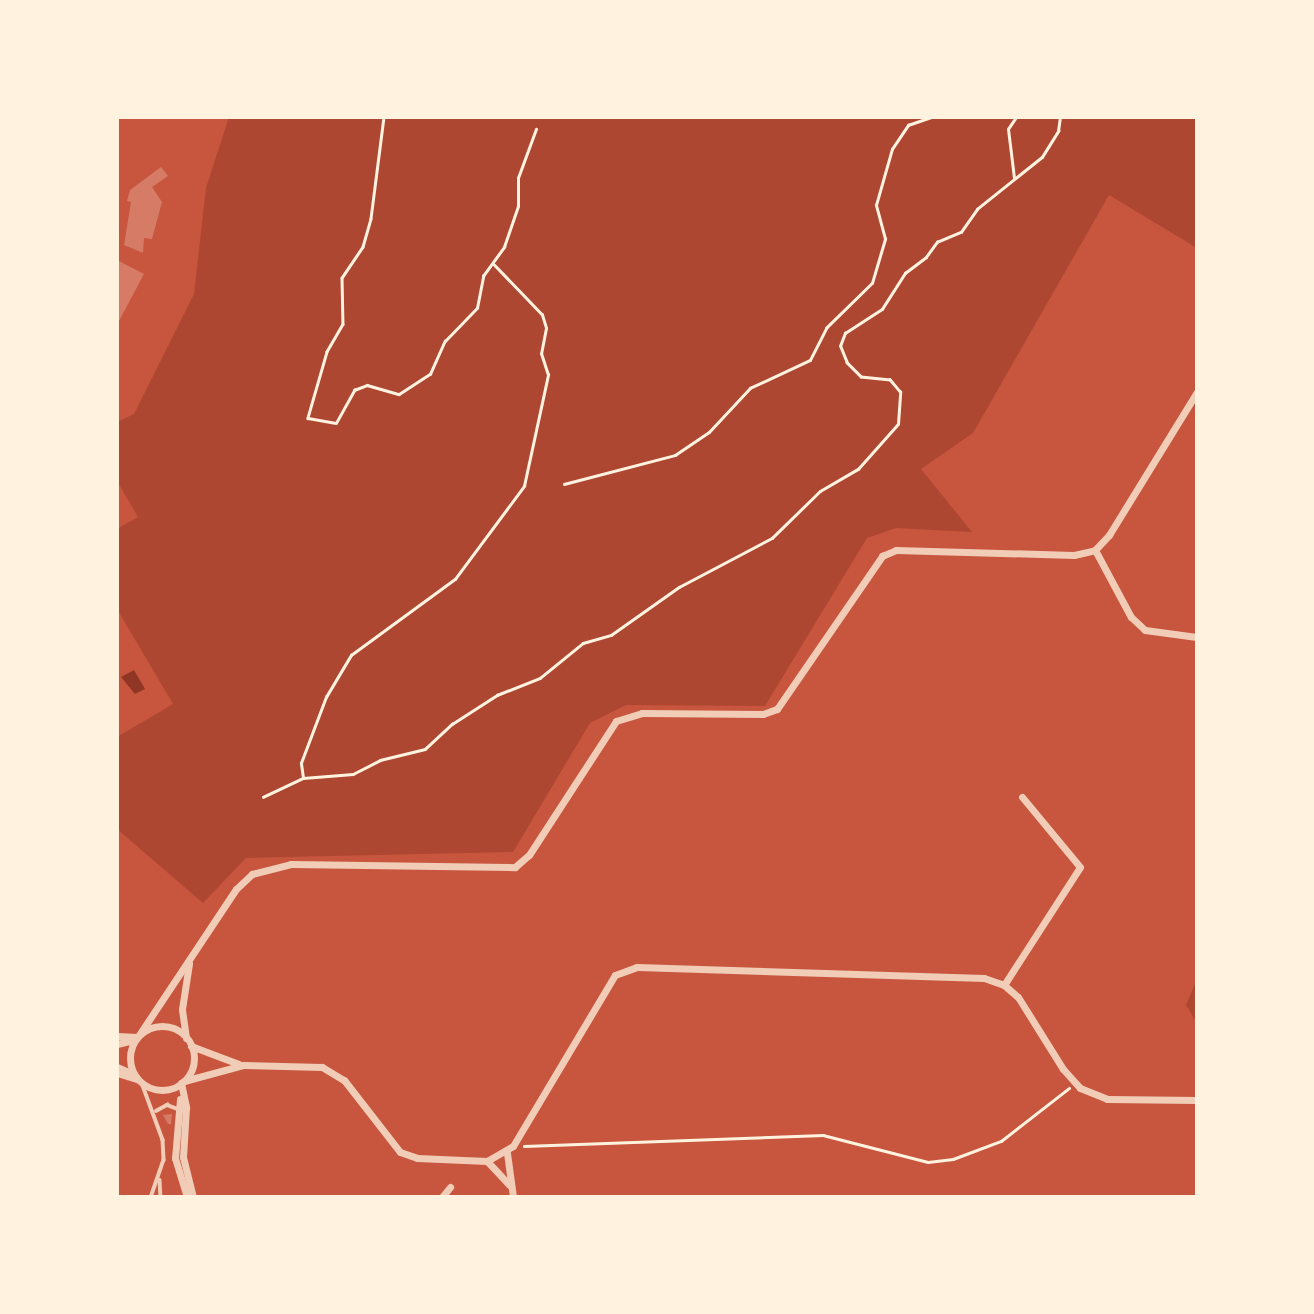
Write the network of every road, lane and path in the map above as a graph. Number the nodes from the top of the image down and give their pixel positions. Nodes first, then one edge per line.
1 (384, 117) edge
2 (931, 117) edge
3 (1016, 117) edge
4 (1060, 117) edge
5 (536, 129) dead end
6 (1014, 179) junction
7 (494, 265) junction
8 (1197, 392) edge
9 (564, 484) dead end
10 (1094, 550) junction
11 (1197, 637) edge
12 (303, 778) junction
13 (262, 797) dead end
14 (1022, 797) dead end
15 (191, 960) junction
16 (1004, 985) junction
17 (117, 1036) edge
18 (137, 1037) junction
19 (187, 1038) junction
20 (117, 1044) edge
21 (191, 1046) junction
22 (243, 1065) junction
23 (117, 1067) edge
24 (117, 1073) edge
25 (138, 1079) junction
26 (181, 1083) junction
27 (1075, 1083) junction
28 (1197, 1100) edge
29 (180, 1110) junction
30 (155, 1111) junction
31 (513, 1146) junction
32 (507, 1153) junction
33 (487, 1161) junction
34 (160, 1174) junction
35 (510, 1185) junction
36 (450, 1187) dead end
37 (151, 1197) edge
38 (161, 1197) edge
39 (187, 1197) edge
40 (193, 1197) edge
41 (442, 1197) edge
42 (513, 1197) edge

1 - 7 path
2 - 9 path
3 - 6 path
4 - 6 path
5 - 7 path
6 - 12 path
7 - 12 path
8 - 10 street
10 - 11 street
10 - 15 street
12 - 13 path
14 - 16 street
15 - 18 street
15 - 19 street
16 - 27 street
16 - 31 street
17 - 18 street
18 - 19 street
18 - 20 street
18 - 25 street
19 - 21 street
21 - 22 street
21 - 26 street
22 - 26 street
22 - 33 street
23 - 25 street
24 - 25 street
25 - 26 street
25 - 30 lane
26 - 29 street
26 - 40 street
27 - 28 street
27 - 31 path
29 - 30 lane
29 - 39 street
30 - 34 lane
31 - 32 street
32 - 33 street
32 - 35 street
33 - 35 street
34 - 37 lane
34 - 38 lane
35 - 42 street
36 - 41 street

